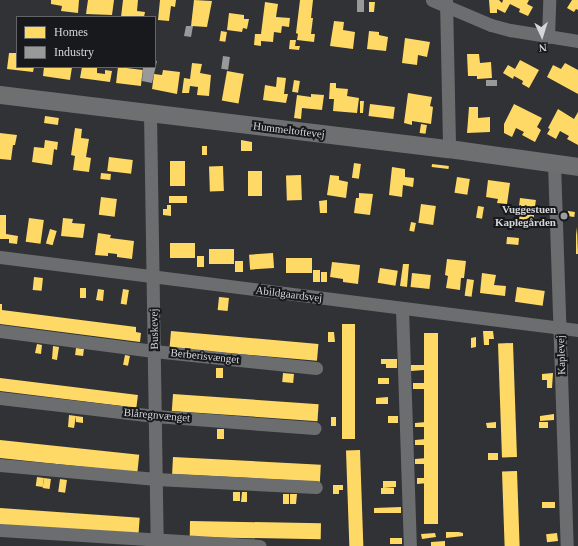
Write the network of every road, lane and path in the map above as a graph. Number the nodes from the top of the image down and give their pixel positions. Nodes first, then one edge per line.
1 (432, 0) edge
2 (549, 0) edge
3 (446, 3) edge
4 (548, 37) junction
5 (578, 41) edge
6 (0, 95) edge
7 (150, 113) junction
8 (449, 149) junction
9 (554, 163) junction
10 (578, 167) edge
11 (0, 257) edge
12 (153, 277) junction
13 (402, 308) junction
14 (560, 327) junction
15 (578, 330) edge
16 (0, 331) edge
17 (154, 351) junction
18 (316, 368) dead end
19 (0, 398) edge
20 (155, 416) junction
21 (315, 428) dead end
22 (0, 465) edge
23 (156, 479) junction
24 (316, 487) dead end
25 (0, 530) edge
26 (157, 544) edge
27 (260, 546) edge
28 (410, 546) edge
29 (568, 546) edge

1 - 3 street
2 - 4 street
3 - 4 street
3 - 8 street
4 - 5 street
6 - 7 street, Hummeltoftevej
7 - 8 street, Hummeltoftevej
7 - 12 street, Buskevej
8 - 9 street, Hummeltoftevej
9 - 10 street, Hummeltoftevej
9 - 14 street, Kaplevej
11 - 12 street, Abildgaardsvej
12 - 13 street, Abildgaardsvej
12 - 17 street, Buskevej
13 - 14 street, Abildgaardsvej
13 - 28 street
14 - 15 street, Abildgaardsvej
14 - 29 street, Kaplevej
16 - 17 street, Berberisvænget
17 - 18 street, Berberisvænget
17 - 20 street, Buskevej
19 - 20 street, Blåregnvænget
20 - 21 street, Blåregnvænget
20 - 23 street, Buskevej
22 - 23 street
23 - 24 street
23 - 26 street, Buskevej
25 - 26 street
26 - 27 street

